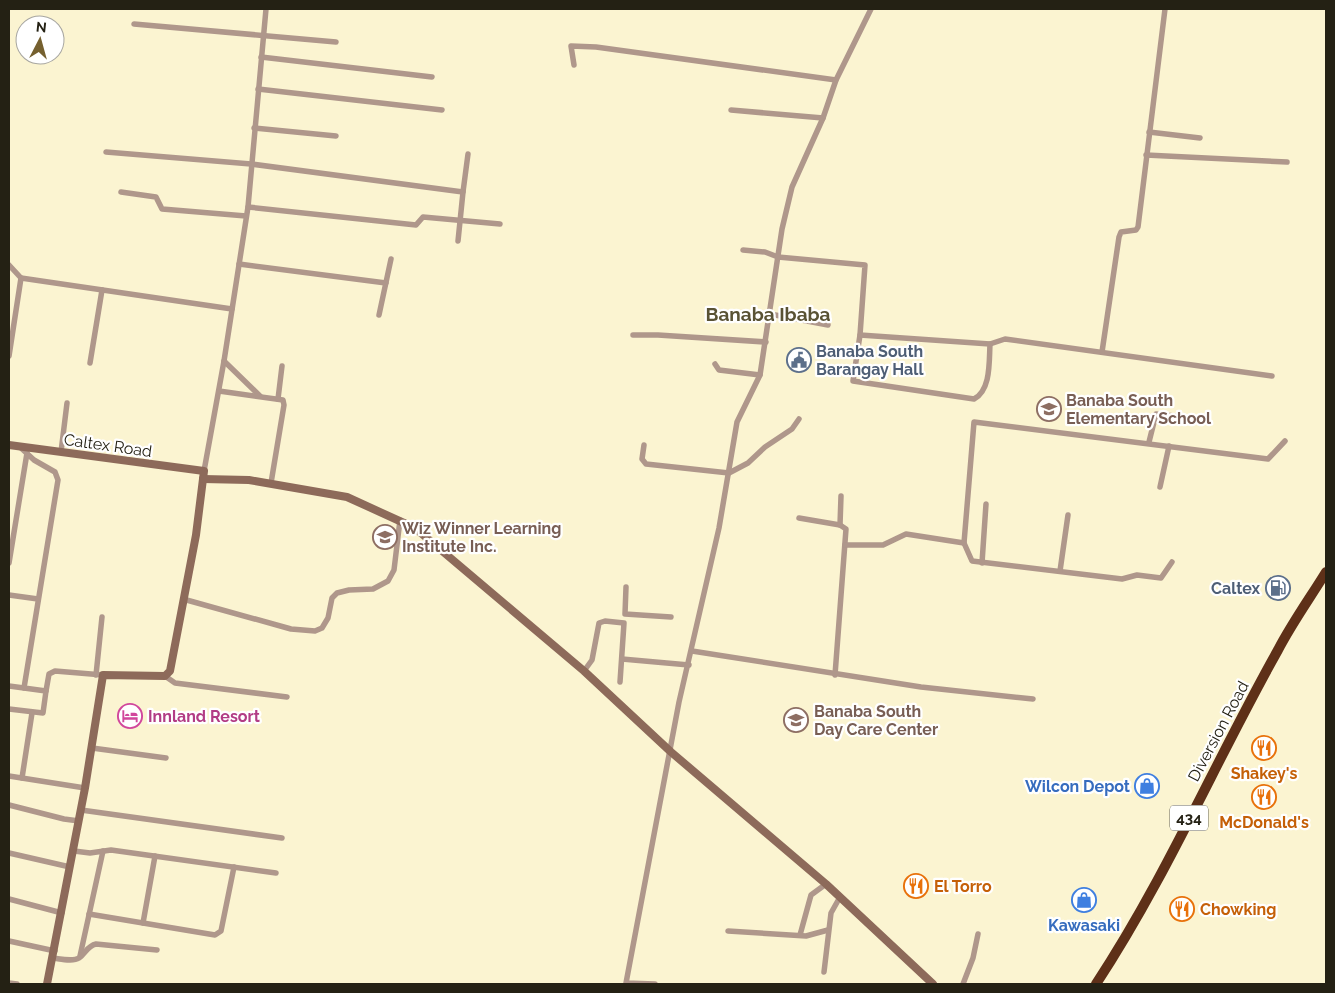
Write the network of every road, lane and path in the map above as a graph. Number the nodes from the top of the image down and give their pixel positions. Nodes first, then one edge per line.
1 (266, 9) edge
2 (870, 9) edge
3 (1165, 9) edge
4 (134, 24) dead end
5 (263, 35) junction
6 (336, 42) dead end
7 (261, 57) junction
8 (574, 65) dead end
9 (432, 77) dead end
10 (836, 80) junction
11 (258, 90) junction
12 (442, 110) dead end
13 (731, 110) dead end
14 (822, 118) junction
15 (254, 128) junction
16 (1149, 132) junction
17 (336, 136) dead end
18 (1200, 138) dead end
19 (106, 152) dead end
20 (468, 154) dead end
21 (1146, 155) junction
22 (1287, 162) dead end
23 (251, 164) junction
24 (122, 192) dead end
25 (463, 192) junction
26 (248, 207) junction
27 (246, 216) junction
28 (460, 220) junction
29 (500, 224) dead end
30 (458, 242) dead end
31 (743, 250) dead end
32 (778, 257) junction
33 (391, 259) dead end
34 (238, 264) junction
35 (9, 265) edge
36 (21, 278) junction
37 (386, 283) junction
38 (102, 290) junction
39 (232, 309) junction
40 (770, 314) junction
41 (378, 315) dead end
42 (828, 326) dead end
43 (633, 335) dead end
44 (860, 335) junction
45 (766, 342) junction
46 (990, 344) junction
47 (1102, 352) junction
48 (9, 356) edge
49 (224, 361) junction
50 (90, 363) dead end
51 (715, 364) dead end
52 (282, 366) dead end
53 (760, 374) junction
54 (1272, 376) dead end
55 (219, 391) junction
56 (261, 397) junction
57 (278, 399) junction
58 (67, 404) dead end
59 (1175, 416) dead end
60 (799, 419) dead end
61 (1285, 441) dead end
62 (1149, 442) junction
63 (644, 445) dead end
64 (9, 446) edge
65 (1169, 446) junction
66 (20, 447) junction
67 (61, 452) junction
68 (27, 453) junction
69 (729, 473) junction
70 (203, 475) junction
71 (270, 483) junction
72 (1160, 487) dead end
73 (841, 496) dead end
74 (986, 504) dead end
75 (1068, 515) dead end
76 (799, 518) dead end
77 (400, 520) junction
78 (840, 525) junction
79 (964, 543) junction
80 (845, 545) junction
81 (1172, 562) dead end
82 (9, 563) edge
83 (982, 564) junction
84 (1060, 571) junction
85 (1326, 572) edge
86 (626, 587) dead end
87 (9, 595) edge
88 (38, 599) junction
89 (184, 599) junction
90 (625, 614) junction
91 (102, 617) dead end
92 (671, 617) dead end
93 (624, 623) junction
94 (692, 651) junction
95 (622, 659) junction
96 (689, 665) junction
97 (584, 671) junction
98 (100, 675) junction
99 (835, 675) junction
100 (165, 676) junction
101 (620, 682) dead end
102 (9, 686) edge
103 (24, 688) junction
104 (46, 691) junction
105 (287, 697) dead end
106 (1033, 699) dead end
107 (9, 709) edge
108 (32, 712) junction
109 (92, 748) junction
110 (671, 752) junction
111 (166, 758) dead end
112 (9, 776) edge
113 (22, 778) junction
114 (85, 788) junction
115 (9, 805) edge
116 (81, 810) junction
117 (79, 821) junction
118 (282, 838) dead end
119 (103, 851) junction
120 (74, 852) junction
121 (9, 853) edge
122 (154, 856) junction
123 (70, 867) junction
124 (234, 867) junction
125 (276, 873) dead end
126 (826, 884) junction
127 (840, 897) junction
128 (9, 899) edge
129 (62, 913) junction
130 (89, 914) junction
131 (143, 923) junction
132 (828, 930) junction
133 (728, 931) dead end
134 (978, 934) dead end
135 (800, 935) junction
136 (9, 941) edge
137 (157, 950) dead end
138 (54, 954) junction
139 (80, 958) junction
140 (824, 972) dead end
141 (9, 983) edge
142 (17, 984) edge
143 (47, 984) edge
144 (655, 984) edge
145 (933, 984) edge
146 (963, 984) edge
147 (1096, 984) edge

1 - 5 street
2 - 10 street
3 - 16 street
4 - 5 street
5 - 6 street
5 - 7 street
7 - 9 street
7 - 11 street
8 - 10 street
10 - 14 street
11 - 12 street
11 - 15 street
13 - 14 street
14 - 32 street
15 - 17 street
15 - 23 street
16 - 18 street
16 - 21 street
19 - 23 street
20 - 25 street
21 - 22 street
21 - 47 street
23 - 25 street
23 - 26 street
24 - 27 street
25 - 28 street
26 - 27 street
26 - 28 street
27 - 34 street
28 - 29 street
28 - 30 street
31 - 32 street
32 - 40 street
32 - 44 street
33 - 37 street
34 - 37 street
34 - 39 street
35 - 36 street
36 - 38 street
36 - 48 street
37 - 41 street
38 - 39 street
38 - 50 street
39 - 49 street
40 - 42 street
40 - 45 street
43 - 45 street
44 - 46 street
44 - 46 street
45 - 53 street
46 - 47 street
47 - 54 street
49 - 55 street
49 - 56 street
51 - 53 street
52 - 57 street
53 - 69 street
55 - 56 street
55 - 70 street
56 - 57 street
57 - 71 street
58 - 67 street
59 - 62 street
60 - 69 street
61 - 65 street
62 - 65 street
62 - 79 street
63 - 69 street
64 - 66 street, Caltex Road
65 - 72 street
66 - 67 street, Caltex Road
66 - 68 street
67 - 70 street, Caltex Road
68 - 82 street
68 - 88 street
69 - 94 street
70 - 71 street, Caltex Road
70 - 89 street
71 - 77 street, Caltex Road
73 - 78 street
74 - 83 street
75 - 84 street
76 - 78 street
77 - 89 street
77 - 97 street, Caltex Road
78 - 80 street
79 - 80 street
79 - 83 street
80 - 99 street
81 - 84 street
83 - 84 street
85 - 147 highway, Diversion Road / 434
86 - 90 street
87 - 88 street
88 - 103 street
89 - 100 street
90 - 92 street
90 - 93 street
91 - 98 street
93 - 95 street
93 - 97 street
94 - 96 street
94 - 99 street
95 - 96 street
95 - 101 street
96 - 110 street
97 - 110 street, Caltex Road
98 - 100 street
98 - 104 street
98 - 109 street
99 - 106 street
100 - 105 street
102 - 103 street
103 - 104 street
104 - 108 street
107 - 108 street
108 - 113 street
109 - 111 street
109 - 114 street
110 - 126 street, Caltex Road
110 - 144 street
112 - 113 street
113 - 114 street
114 - 116 street
115 - 117 street
116 - 117 street
116 - 118 street
117 - 120 street
119 - 120 street
119 - 122 street
119 - 130 street
120 - 123 street
121 - 123 street
122 - 124 street
122 - 131 street
123 - 129 street
124 - 125 street
124 - 131 street
126 - 127 street, Caltex Road
126 - 135 street
127 - 132 street
127 - 145 street, Caltex Road
128 - 129 street
129 - 138 street
130 - 131 street
130 - 139 street
132 - 135 street
132 - 140 street
133 - 135 street
134 - 146 street
136 - 138 street
137 - 139 street
138 - 139 street
138 - 143 street
141 - 142 street

